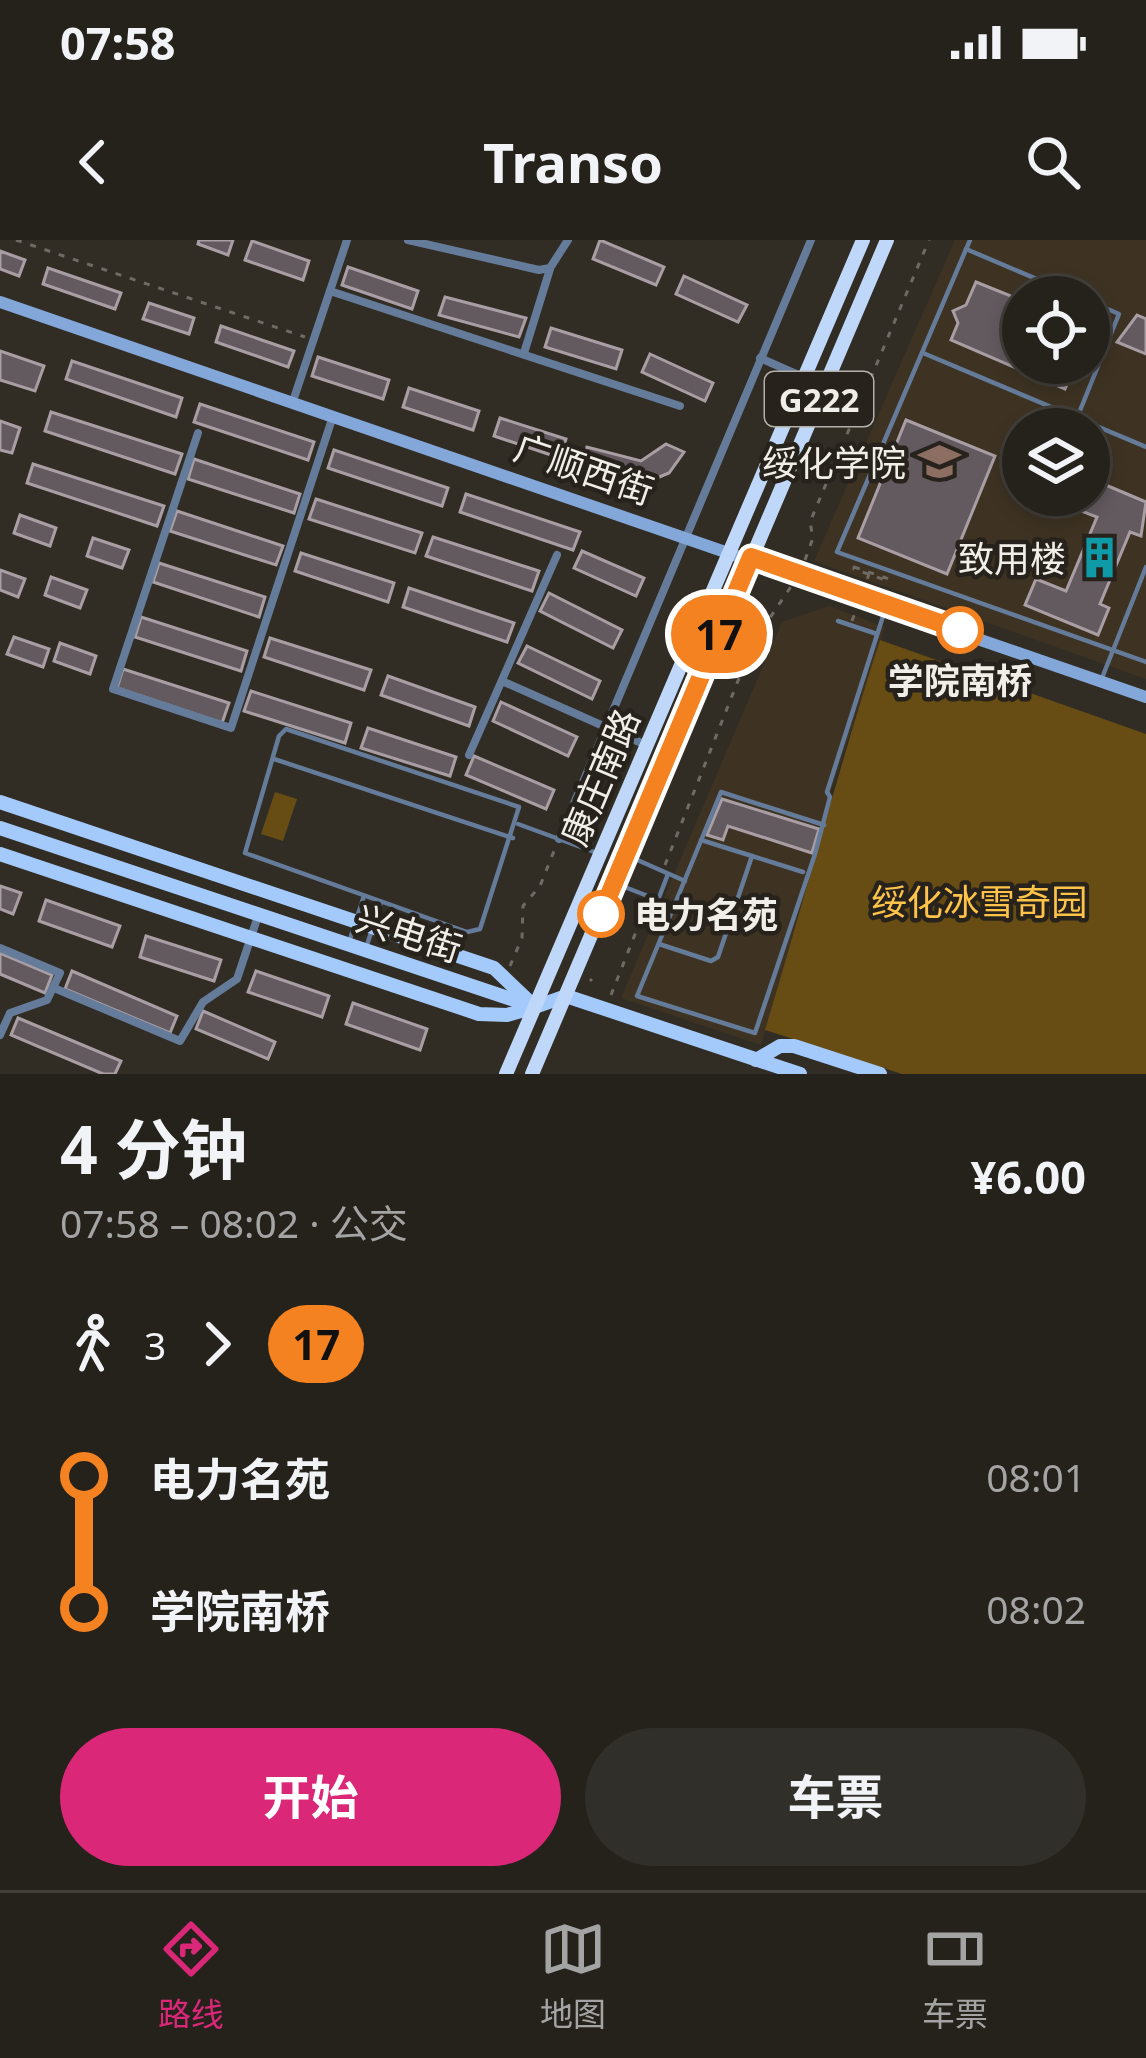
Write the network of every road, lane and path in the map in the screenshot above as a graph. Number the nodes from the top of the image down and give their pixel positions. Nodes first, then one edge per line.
1 (16, 240) edge
2 (346, 240) edge
3 (411, 240) edge
4 (568, 240) edge
5 (811, 240) edge
6 (863, 240) edge
7 (887, 240) edge
8 (929, 240) edge
9 (970, 240) edge
10 (966, 249) junction
11 (550, 268) junction
12 (1030, 276) edge
13 (329, 291) junction
14 (0, 302) edge
15 (1110, 310) edge
16 (1110, 336) edge
17 (314, 340) junction
18 (524, 353) junction
19 (923, 353) junction
20 (760, 358) junction
21 (804, 377) junction
22 (293, 401) junction
23 (680, 406) dead end
24 (1052, 408) edge
25 (334, 415) junction
26 (1110, 432) edge
27 (198, 434) dead end
28 (1146, 447) edge
29 (685, 535) junction
30 (730, 550) junction
31 (557, 555) dead end
32 (751, 557) junction
33 (805, 560) dead end
34 (850, 563) dead end
35 (1146, 566) edge
36 (870, 573) dead end
37 (894, 579) dead end
38 (793, 584) dead end
39 (887, 605) junction
40 (838, 621) dead end
41 (852, 621) dead end
42 (877, 634) junction
43 (1111, 650) junction
44 (1146, 662) edge
45 (1101, 680) junction
46 (502, 681) junction
47 (1146, 697) edge
48 (606, 727) junction
49 (646, 746) junction
50 (469, 755) dead end
51 (272, 758) junction
52 (0, 802) edge
53 (518, 824) junction
54 (824, 825) junction
55 (0, 828) edge
56 (513, 838) junction
57 (560, 839) junction
58 (701, 840) junction
59 (0, 854) edge
60 (600, 854) junction
61 (626, 855) junction
62 (752, 856) junction
63 (665, 873) junction
64 (805, 873) junction
65 (685, 881) junction
66 (614, 883) junction
67 (364, 896) junction
68 (650, 897) junction
69 (658, 900) junction
70 (381, 902) junction
71 (674, 906) junction
72 (258, 914) junction
73 (356, 922) junction
74 (373, 928) junction
75 (251, 938) junction
76 (349, 944) junction
77 (659, 944) junction
78 (0, 948) edge
79 (366, 950) junction
80 (508, 968) dead end
81 (54, 988) junction
82 (610, 995) dead end
83 (566, 996) junction
84 (535, 1006) junction
85 (755, 1034) junction
86 (0, 1035) edge
87 (752, 1058) junction
88 (506, 1074) edge
89 (532, 1074) edge
90 (800, 1074) edge
91 (880, 1074) edge

1 - 17 path
2 - 13 street
3 - 11 street
4 - 11 street
5 - 20 street
6 - 21 highway, 康庄南路 / G222
7 - 32 highway, 康庄南路 / G222
8 - 33 path
9 - 10 lane
10 - 12 lane
10 - 19 lane
11 - 18 street
13 - 17 street
13 - 18 street
14 - 22 main road, 广顺西街
15 - 16 lane
17 - 22 street
18 - 23 street
19 - 24 lane
19 - 43 lane
20 - 21 street
20 - 29 street
21 - 30 highway, 康庄南路 / G222
22 - 25 main road, 广顺西街
25 - 27 street
25 - 29 main road, 广顺西街
26 - 28 lane
29 - 30 main road, 广顺西街
29 - 48 street
30 - 32 main road, 广顺西街
30 - 49 highway, 康庄南路 / G222
31 - 46 street
32 - 39 main road, 广顺西街
32 - 61 highway, 康庄南路 / G222
34 - 37 path
35 - 43 lane
36 - 41 path, bridge
38 - 63 path
39 - 42 lane
39 - 45 main road, 广顺西街
40 - 42 lane
42 - 54 lane
43 - 44 lane
43 - 45 lane
45 - 47 main road, 广顺西街
46 - 48 street
46 - 50 street
48 - 49 street
48 - 57 street
49 - 60 highway, 康庄南路 / G222
51 - 53 lane
51 - 56 lane
51 - 67 lane
52 - 73 main road
53 - 56 lane
53 - 57 lane
54 - 58 lane
54 - 64 lane
55 - 72 main road, 兴电街
56 - 70 lane
57 - 60 lane
57 - 80 path
58 - 62 lane
58 - 65 lane
59 - 75 main road
60 - 84 highway, 康庄南路 / G222
61 - 63 lane
61 - 66 highway, 康庄南路 / G222
62 - 64 lane
62 - 77 lane
63 - 65 lane
63 - 69 lane
64 - 85 lane
65 - 71 lane
66 - 68 lane
66 - 83 highway, 康庄南路 / G222
67 - 70 lane
67 - 73 lane
68 - 69 lane
68 - 82 path
69 - 71 lane
70 - 74 lane
71 - 77 lane
72 - 75 street
72 - 76 main road, 兴电街
73 - 74 main road
73 - 76 lane
74 - 79 lane
74 - 84 main road
75 - 81 street
75 - 84 main road
76 - 79 main road, 兴电街
77 - 85 lane
78 - 81 street
79 - 84 main road, 兴电街
81 - 86 street
83 - 84 main road
83 - 87 main road
83 - 89 highway, 康庄南路 / G222
84 - 88 highway, 康庄南路 / G222
85 - 87 lane
87 - 90 main road
87 - 91 main road

